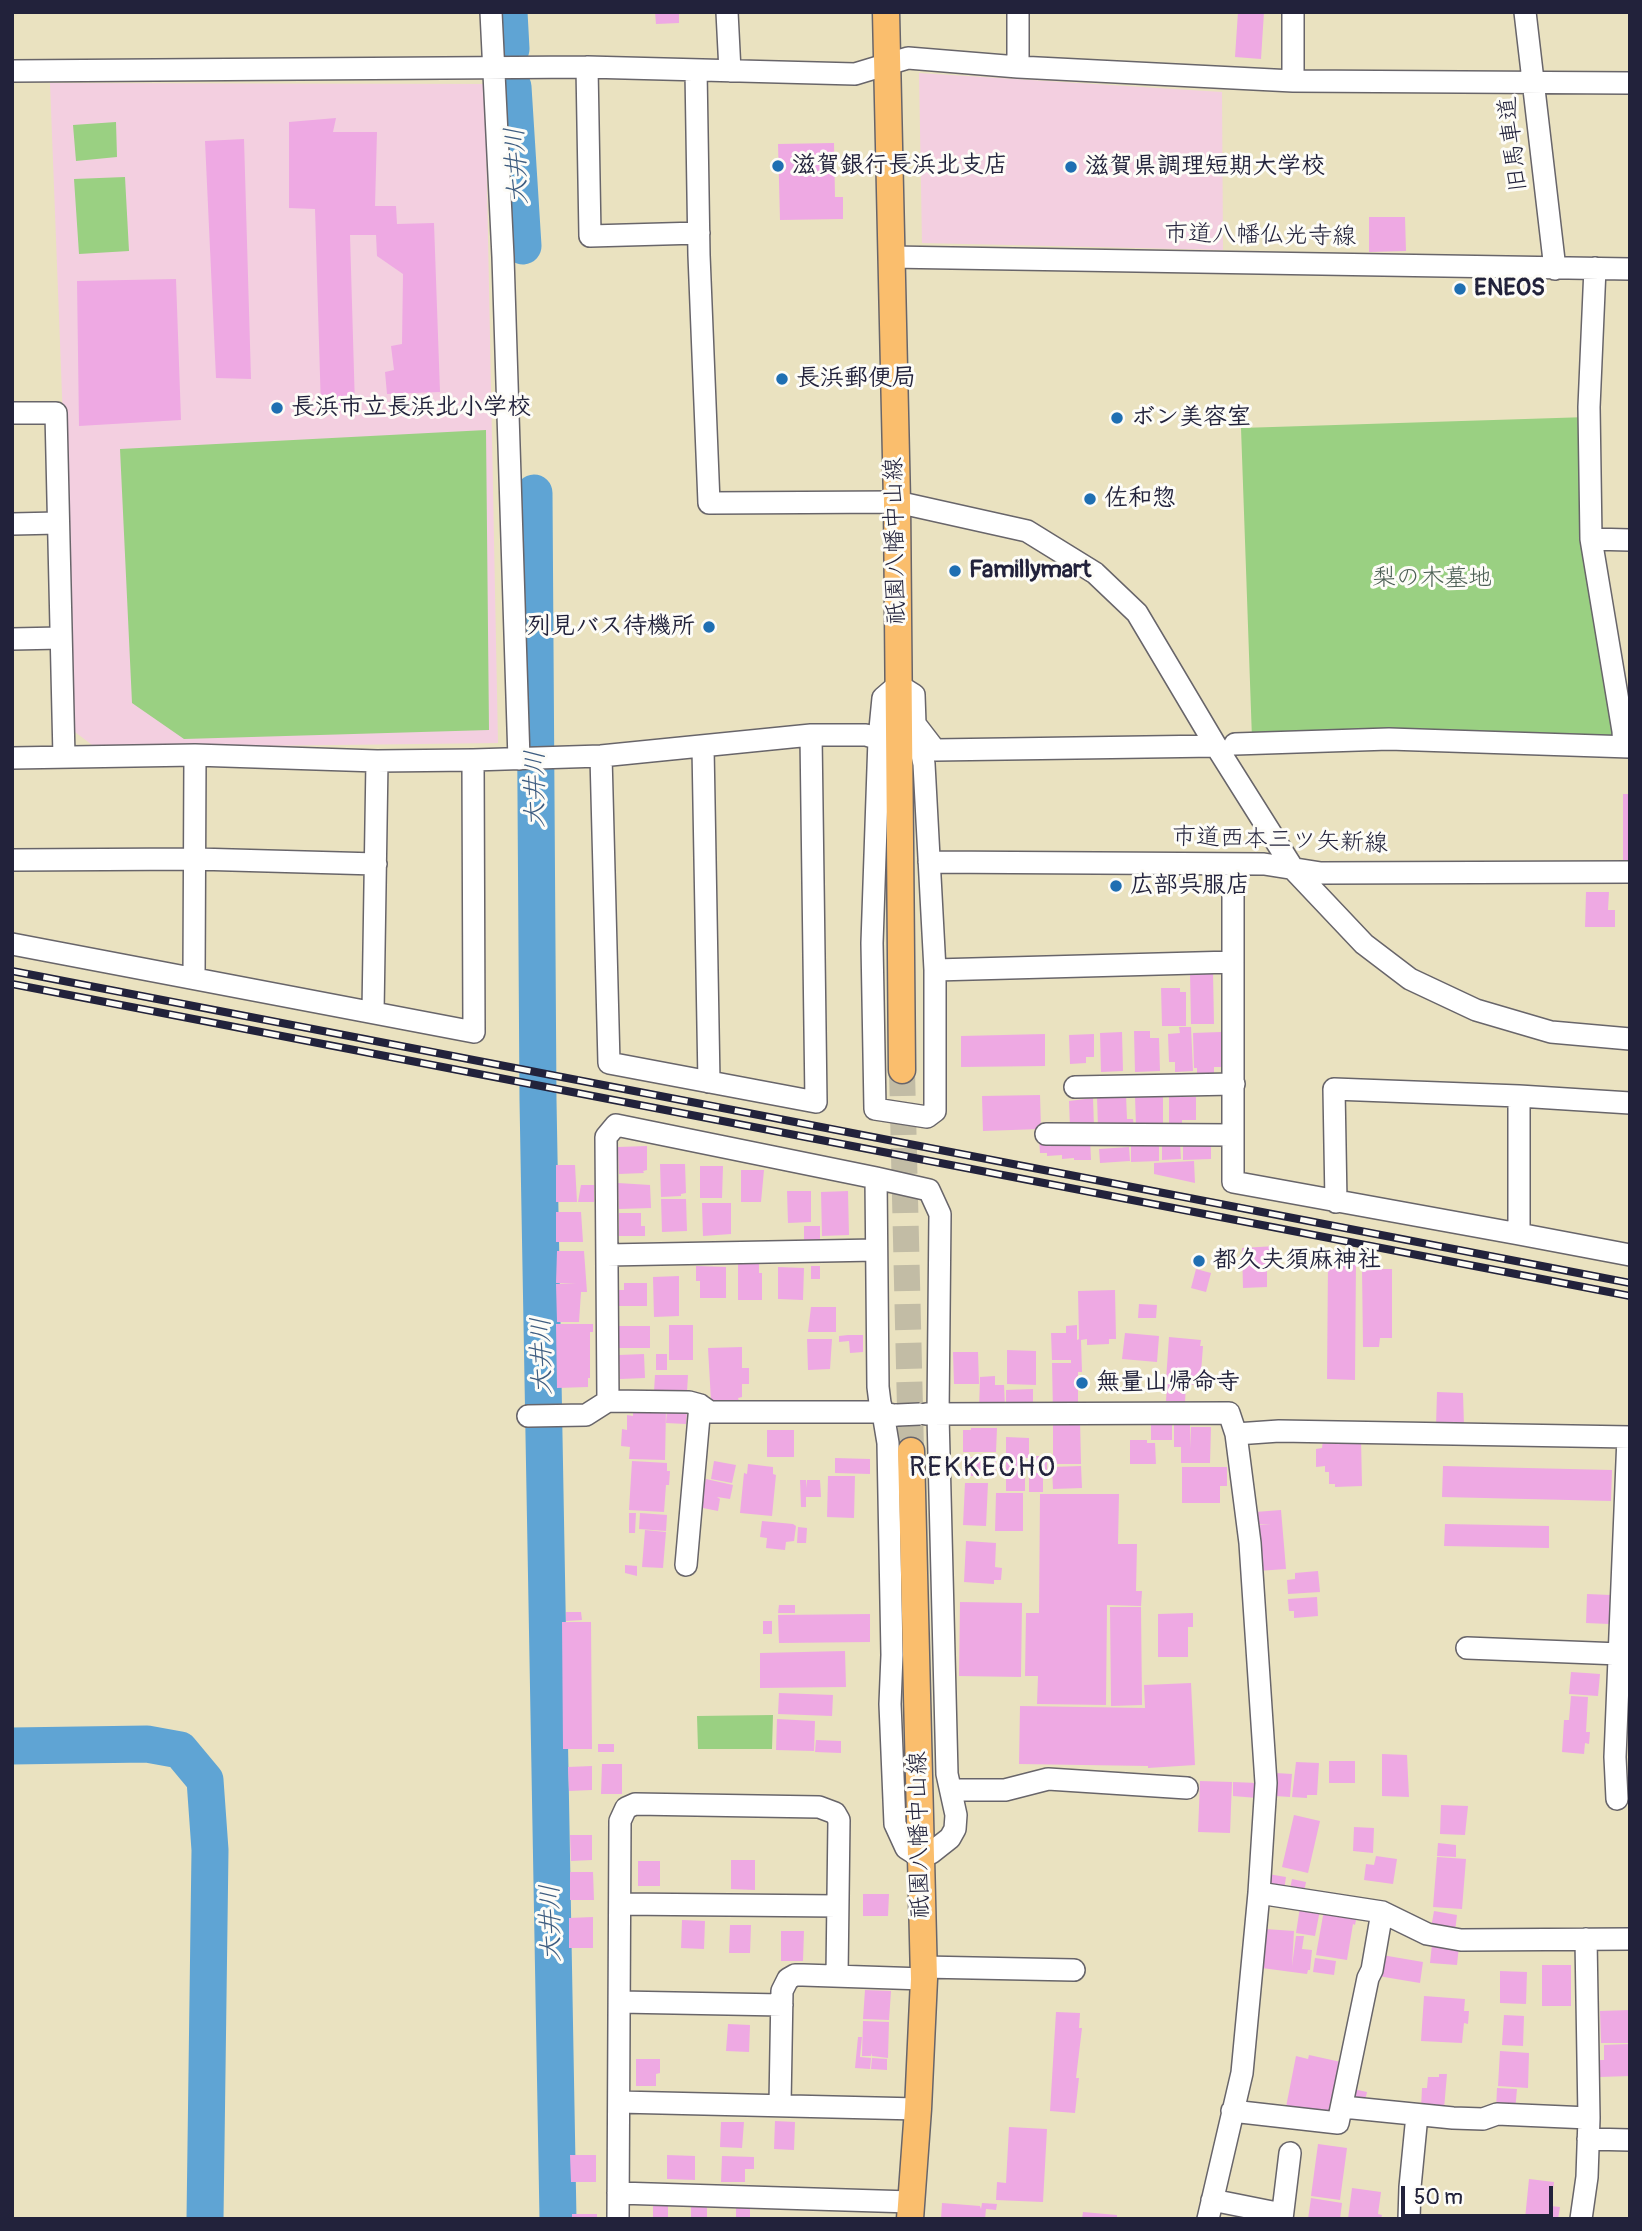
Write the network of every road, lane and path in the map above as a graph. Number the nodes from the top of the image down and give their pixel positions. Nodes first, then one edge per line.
1 (491, 12) edge
2 (727, 12) edge
3 (886, 12) edge
4 (1018, 12) edge
5 (1293, 12) edge
6 (1525, 12) edge
7 (888, 63) junction
8 (587, 67) junction
9 (1018, 67) junction
10 (494, 68) junction
11 (696, 70) junction
12 (12, 71) edge
13 (730, 71) junction
14 (1293, 80) junction
15 (1534, 83) junction
16 (1630, 83) edge
17 (699, 233) junction
18 (890, 257) junction
19 (1595, 268) junction
20 (1555, 269) junction
21 (1630, 269) edge
22 (12, 413) edge
23 (897, 502) junction
24 (58, 523) junction
25 (12, 524) edge
26 (1591, 539) junction
27 (1630, 540) edge
28 (61, 638) junction
29 (12, 639) edge
30 (898, 685) junction
31 (915, 724) junction
32 (811, 735) junction
33 (879, 739) junction
34 (1225, 745) junction
35 (703, 747) junction
36 (1627, 747) edge
37 (195, 755) junction
38 (601, 756) junction
39 (64, 757) junction
40 (12, 758) edge
41 (522, 758) junction
42 (473, 760) junction
43 (377, 761) junction
44 (196, 859) junction
45 (12, 860) edge
46 (929, 862) junction
47 (376, 864) junction
48 (1233, 864) junction
49 (1294, 870) junction
50 (1630, 872) edge
51 (12, 943) edge
52 (1233, 962) junction
53 (935, 970) junction
54 (194, 978) junction
55 (373, 1012) junction
56 (1630, 1040) edge
57 (902, 1070) tunnel mouth
58 (709, 1082) junction
59 (1234, 1084) junction
60 (1075, 1087) dead end
61 (1519, 1096) junction
62 (1630, 1103) edge
63 (1046, 1134) dead end
64 (1233, 1135) junction
65 (876, 1178) junction
66 (1336, 1202) junction
67 (1519, 1234) junction
68 (876, 1250) junction
69 (607, 1255) junction
70 (1630, 1255) edge
71 (608, 1401) junction
72 (700, 1405) junction
73 (890, 1414) junction
74 (929, 1415) junction
75 (538, 1416) dead end
76 (1236, 1434) junction
77 (1629, 1437) edge
78 (911, 1451) tunnel mouth
79 (1628, 1511) edge
80 (1627, 1555) edge
81 (686, 1565) dead end
82 (1467, 1648) dead end
83 (1620, 1654) junction
84 (1623, 1757) edge
85 (1186, 1788) dead end
86 (952, 1790) junction
87 (1617, 1799) dead end
88 (921, 1854) junction
89 (1259, 1893) junction
90 (620, 1904) junction
91 (837, 1906) junction
92 (1382, 1912) junction
93 (1586, 1939) junction
94 (1630, 1939) edge
95 (1074, 1970) dead end
96 (924, 1973) junction
97 (837, 1975) junction
98 (620, 2002) junction
99 (782, 2005) junction
100 (619, 2102) junction
101 (780, 2104) junction
102 (1343, 2108) junction
103 (918, 2109) junction
104 (1233, 2111) junction
105 (1417, 2115) junction
106 (1589, 2128) junction
107 (1630, 2140) edge
108 (1290, 2153) dead end
109 (618, 2193) junction
110 (1210, 2209) edge
111 (910, 2211) edge
112 (1282, 2216) edge
113 (618, 2219) edge
114 (1409, 2219) edge
115 (1581, 2219) edge

1 - 10 street
2 - 13 street
3 - 7 main road, 祇園八幡中山線
4 - 9 street
5 - 14 street
6 - 15 street, 旧馬車道
7 - 9 street
7 - 13 street
7 - 18 main road, 祇園八幡中山線
8 - 10 street
8 - 11 street
8 - 17 street
9 - 14 street
10 - 12 street
10 - 41 street
11 - 13 street
11 - 17 street
14 - 15 street
15 - 16 street
15 - 20 street, 旧馬車道
17 - 23 street
18 - 20 street, 市道八幡仏光寺線
18 - 23 main road, 祇園八幡中山線
19 - 20 street, 市道八幡仏光寺線
19 - 21 street, 市道八幡仏光寺線
19 - 26 street
22 - 24 street
23 - 30 main road, 祇園八幡中山線
23 - 34 street
24 - 25 street
24 - 28 street
26 - 27 street
26 - 36 street
28 - 29 street
28 - 39 street
30 - 31 street
30 - 33 street
30 - 57 main road, 祇園八幡中山線
31 - 34 street
31 - 46 street
32 - 33 street
32 - 35 street
32 - 58 street
33 - 53 street
34 - 36 street
34 - 49 street
35 - 38 street
35 - 58 street
37 - 39 street
37 - 43 street
37 - 44 street
38 - 41 street
38 - 58 street
39 - 40 street
41 - 42 street
42 - 43 street
42 - 55 street
43 - 47 street
44 - 45 street
44 - 47 street
44 - 54 street
46 - 48 street, 市道西本三ツ矢新線
46 - 53 street
47 - 55 street
48 - 49 street, 市道西本三ツ矢新線
48 - 52 street
49 - 50 street, 市道西本三ツ矢新線
49 - 56 street
51 - 54 street
52 - 53 street
52 - 59 street
54 - 55 street
59 - 60 street
59 - 64 street
61 - 62 street
61 - 66 street
61 - 67 street
63 - 64 street
64 - 66 street
65 - 68 street
65 - 69 street
65 - 74 street
66 - 67 street
67 - 70 street
68 - 69 street
68 - 73 street
69 - 71 street
71 - 72 street
71 - 75 street
72 - 73 street
72 - 81 street
73 - 74 street, bridge
73 - 88 street
74 - 76 street
74 - 86 street
76 - 77 street
76 - 89 street
77 - 79 street
78 - 88 main road, 祇園八幡中山線
79 - 80 street
80 - 83 street
82 - 83 street
83 - 84 street
84 - 87 street
85 - 86 street
86 - 88 street
88 - 96 main road, 祇園八幡中山線
89 - 92 street
89 - 104 street
90 - 91 street
90 - 91 street
90 - 98 street
91 - 97 street
92 - 93 street
92 - 102 street
93 - 94 street
93 - 106 street
95 - 96 street
96 - 97 street
96 - 103 main road, 祇園八幡中山線
97 - 99 street
98 - 99 street
98 - 100 street
99 - 101 street
100 - 101 street
100 - 109 street
101 - 103 street
102 - 104 street
102 - 105 street
103 - 111 main road, 祇園八幡中山線
104 - 110 street
105 - 106 street
105 - 114 street
106 - 107 street
106 - 115 street
108 - 112 street
109 - 111 street
109 - 113 street
110 - 112 street

